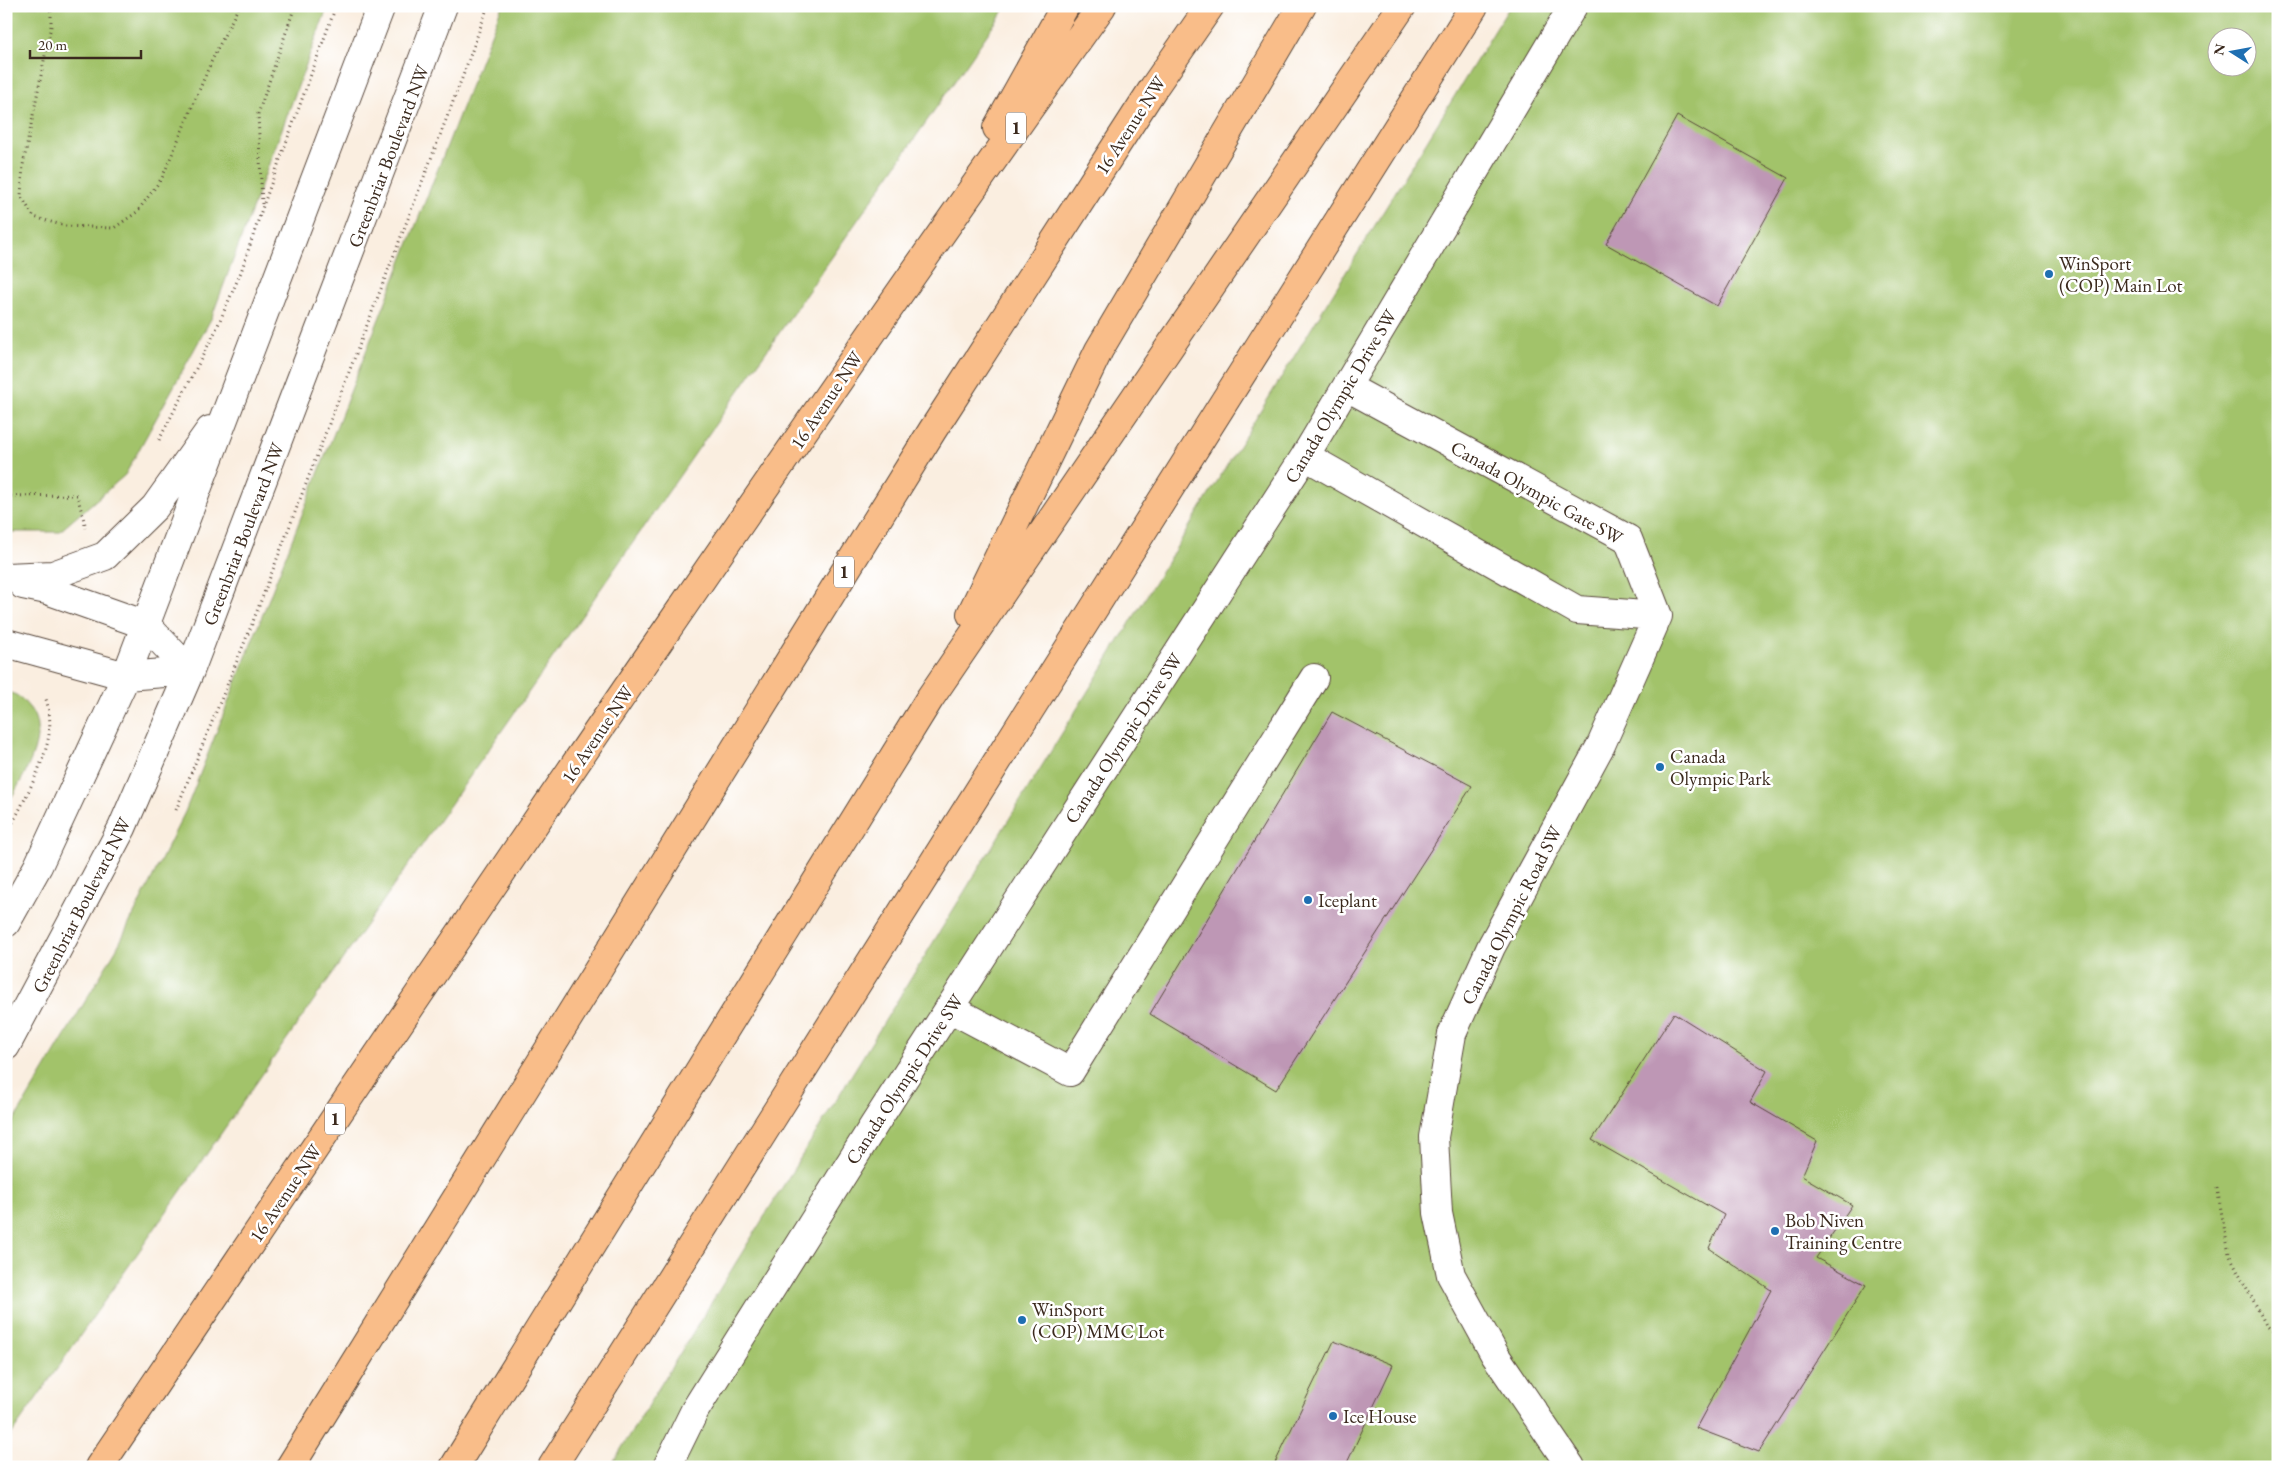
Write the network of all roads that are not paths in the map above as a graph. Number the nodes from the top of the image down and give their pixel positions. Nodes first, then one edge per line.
1 (381, 6) edge
2 (443, 6) edge
3 (1065, 6) edge
4 (1102, 6) edge
5 (1210, 6) edge
6 (1302, 6) edge
7 (1402, 6) edge
8 (1474, 6) edge
9 (1573, 6) edge
10 (929, 249) junction
11 (1347, 387) junction
12 (233, 398) junction
13 (1305, 456) junction
14 (6, 577) edge
15 (6, 582) edge
16 (1658, 616) junction
17 (146, 625) junction
18 (6, 643) edge
19 (190, 671) junction
20 (126, 676) junction
21 (1314, 678) dead end
22 (930, 698) junction
23 (6, 923) edge
24 (949, 1008) junction
25 (6, 1046) edge
26 (99, 1467) edge
27 (290, 1467) edge
28 (454, 1467) edge
29 (552, 1467) edge
30 (667, 1467) edge
31 (1571, 1467) edge

1 - 12 street
2 - 19 street, Greenbriar Boulevard NW
3 - 10 highway
4 - 10 highway, 16 Avenue NW / 1
5 - 27 highway, 16 Avenue NW / 1
6 - 22 highway
7 - 22 highway
8 - 29 highway
9 - 11 street, Canada Olympic Drive SW
10 - 26 highway, 16 Avenue NW / 1
11 - 13 street, Canada Olympic Drive SW
11 - 16 street, Canada Olympic Gate SW
12 - 14 street
12 - 17 street
13 - 16 street
13 - 24 street, Canada Olympic Drive SW
15 - 17 street
16 - 31 street, Canada Olympic Road SW
17 - 19 street
17 - 20 street
18 - 20 street
19 - 20 street
19 - 25 street, Greenbriar Boulevard NW
20 - 23 street
21 - 24 street
22 - 28 highway
24 - 30 street, Canada Olympic Drive SW

